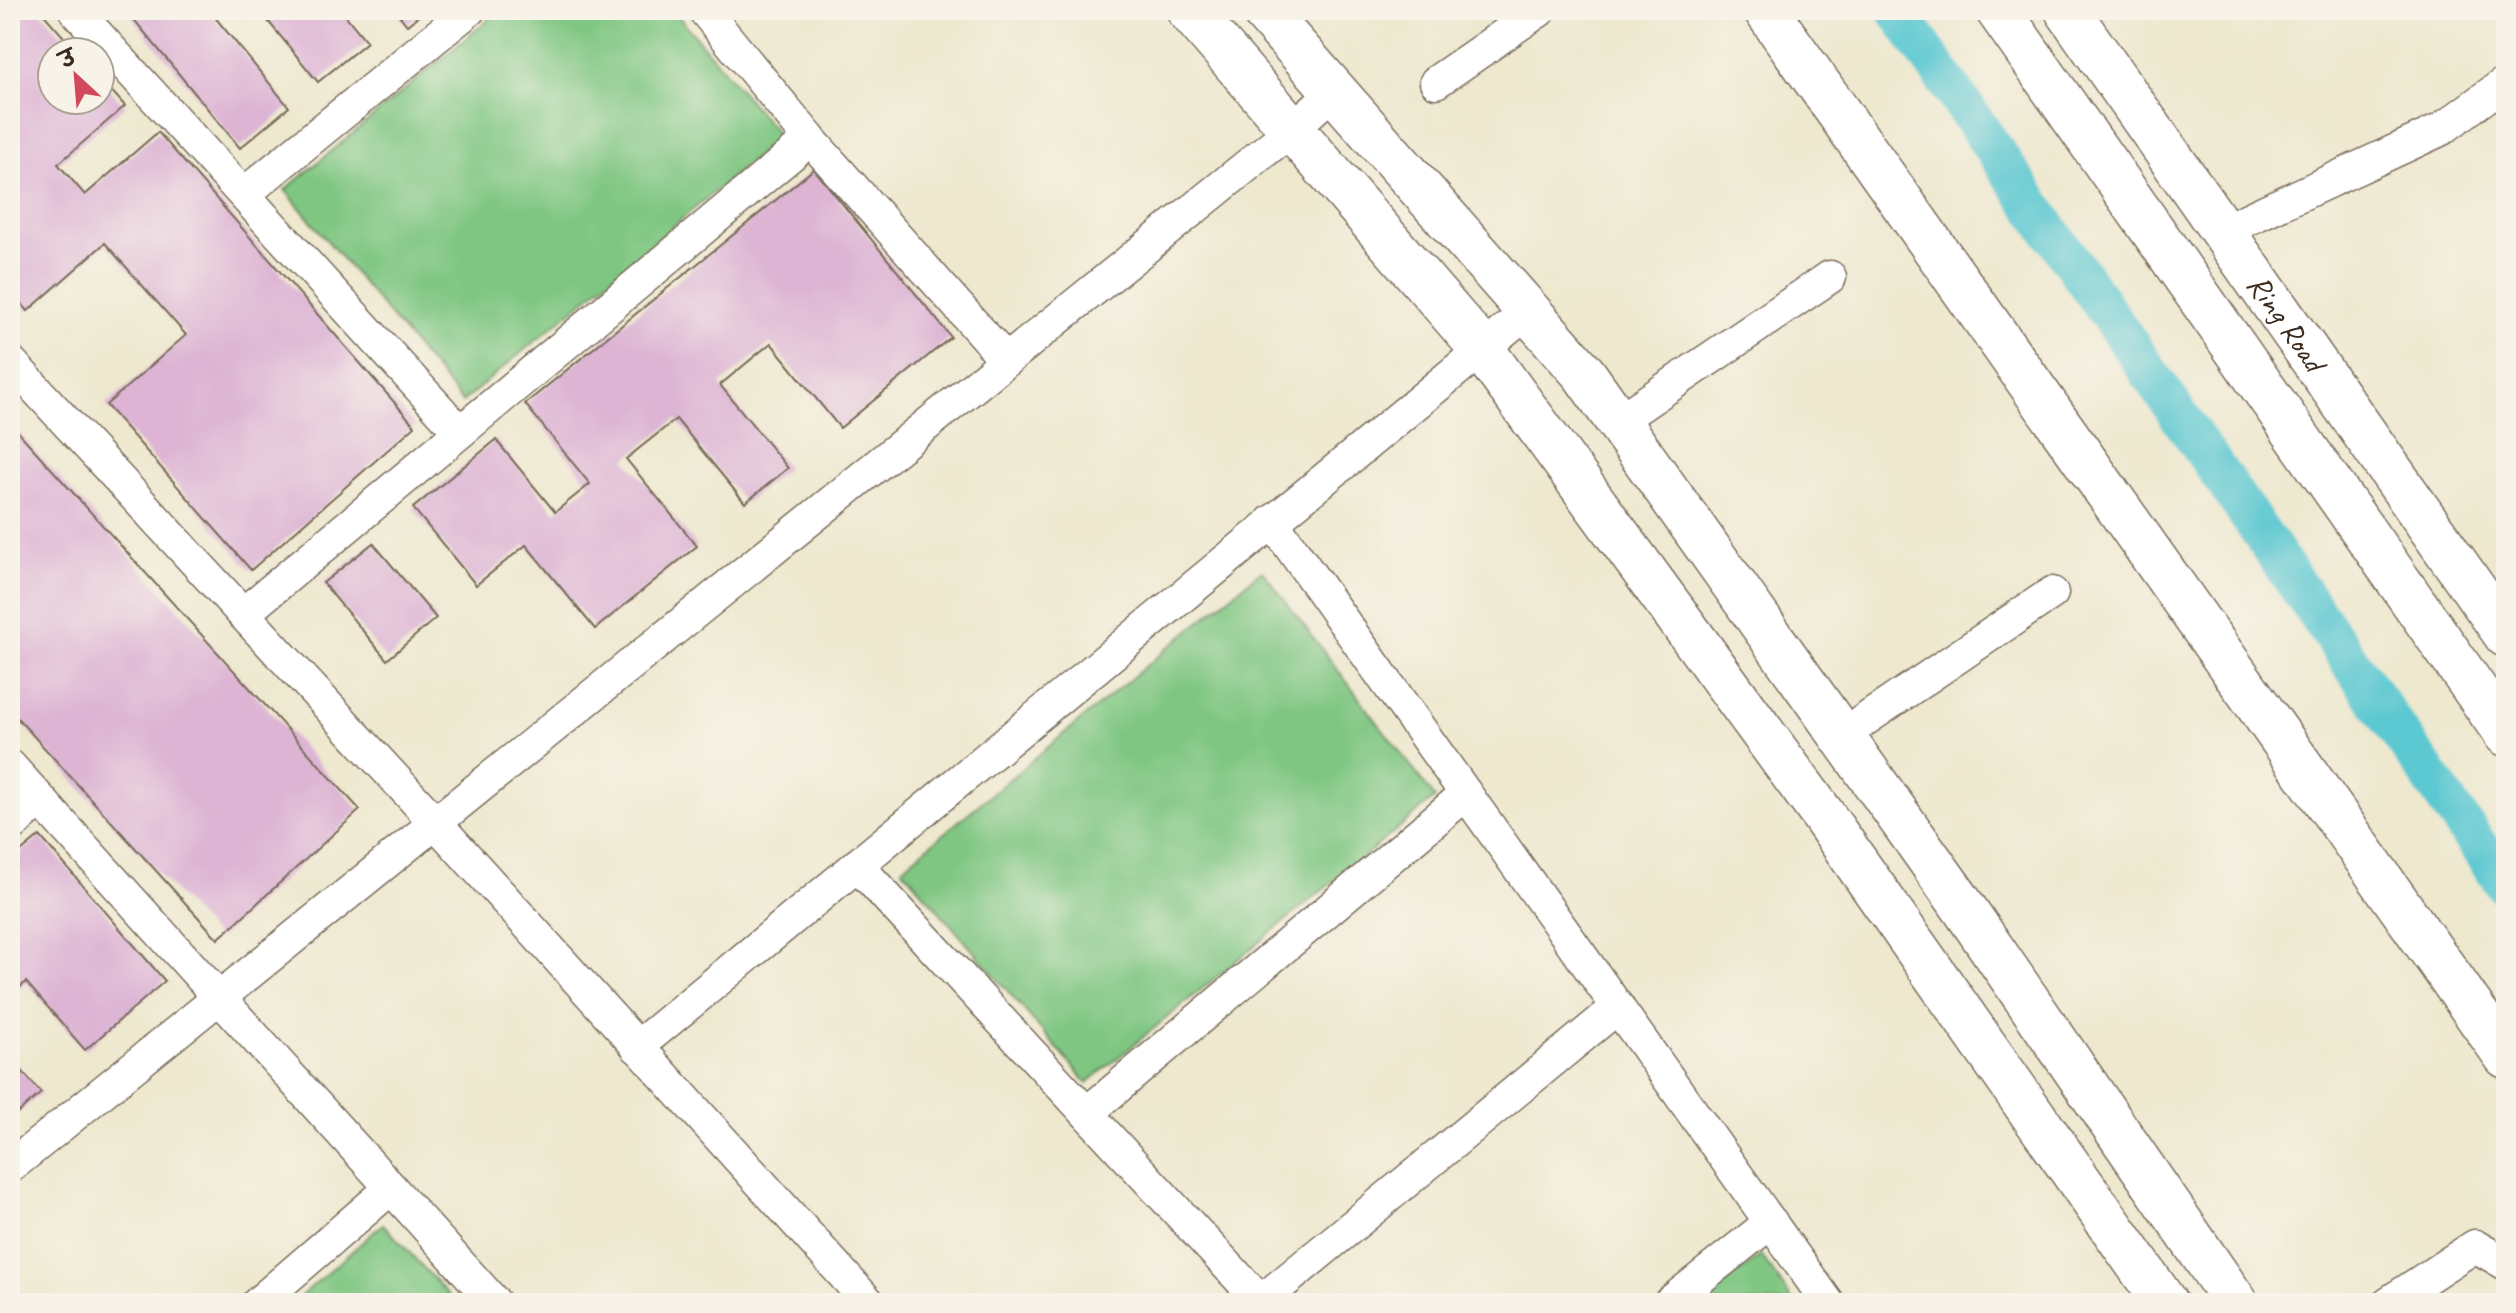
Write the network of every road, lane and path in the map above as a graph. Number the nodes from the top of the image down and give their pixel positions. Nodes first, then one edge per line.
1 (75, 10) edge
2 (469, 10) edge
3 (704, 10) edge
4 (1189, 10) edge
5 (1263, 10) edge
6 (1540, 10) edge
7 (1766, 10) edge
8 (1998, 10) edge
9 (2067, 10) edge
10 (1436, 82) dead end
11 (2506, 82) edge
12 (1334, 91) junction
13 (1291, 130) junction
14 (810, 139) junction
15 (244, 194) junction
16 (2222, 231) junction
17 (1830, 277) dead end
18 (1528, 311) junction
19 (1481, 348) junction
20 (1005, 359) junction
21 (10, 361) edge
22 (1618, 421) junction
23 (460, 432) junction
24 (1272, 521) junction
25 (2052, 593) dead end
26 (243, 614) junction
27 (2506, 635) edge
28 (2506, 734) edge
29 (1841, 736) junction
30 (10, 766) edge
31 (1466, 794) junction
32 (40, 799) junction
33 (435, 822) junction
34 (10, 827) edge
35 (857, 865) junction
36 (219, 997) junction
37 (1618, 1007) junction
38 (637, 1047) junction
39 (2506, 1056) edge
40 (1087, 1113) junction
41 (10, 1167) edge
42 (391, 1188) junction
43 (1771, 1222) junction
44 (2506, 1264) edge
45 (258, 1303) edge
46 (495, 1303) edge
47 (869, 1303) edge
48 (1261, 1303) edge
49 (1669, 1303) edge
50 (1828, 1303) edge
51 (2165, 1303) edge
52 (2236, 1303) edge
53 (2388, 1303) edge

1 - 15 street
2 - 15 street
3 - 14 street
4 - 13 street
5 - 12 street
6 - 10 street
7 - 39 street
8 - 28 street
9 - 16 street, Ring Road
11 - 16 street
12 - 13 street
12 - 18 street
13 - 19 street
13 - 20 street
14 - 20 street
14 - 23 street
15 - 23 street
16 - 27 street, Ring Road
17 - 22 street
18 - 19 street
18 - 22 street
19 - 24 street
19 - 51 street
20 - 33 street
21 - 26 street
22 - 29 street
23 - 26 street
24 - 31 street
24 - 35 street
25 - 29 street
26 - 33 street
29 - 52 street
30 - 32 street
31 - 37 street
31 - 40 street
32 - 34 street
32 - 36 street
33 - 36 street
33 - 38 street
35 - 38 street
35 - 40 street
36 - 41 street
36 - 42 street
37 - 43 street
37 - 48 street
38 - 47 street
40 - 48 street
42 - 45 street
42 - 46 street
43 - 49 street
43 - 50 street
44 - 53 street

